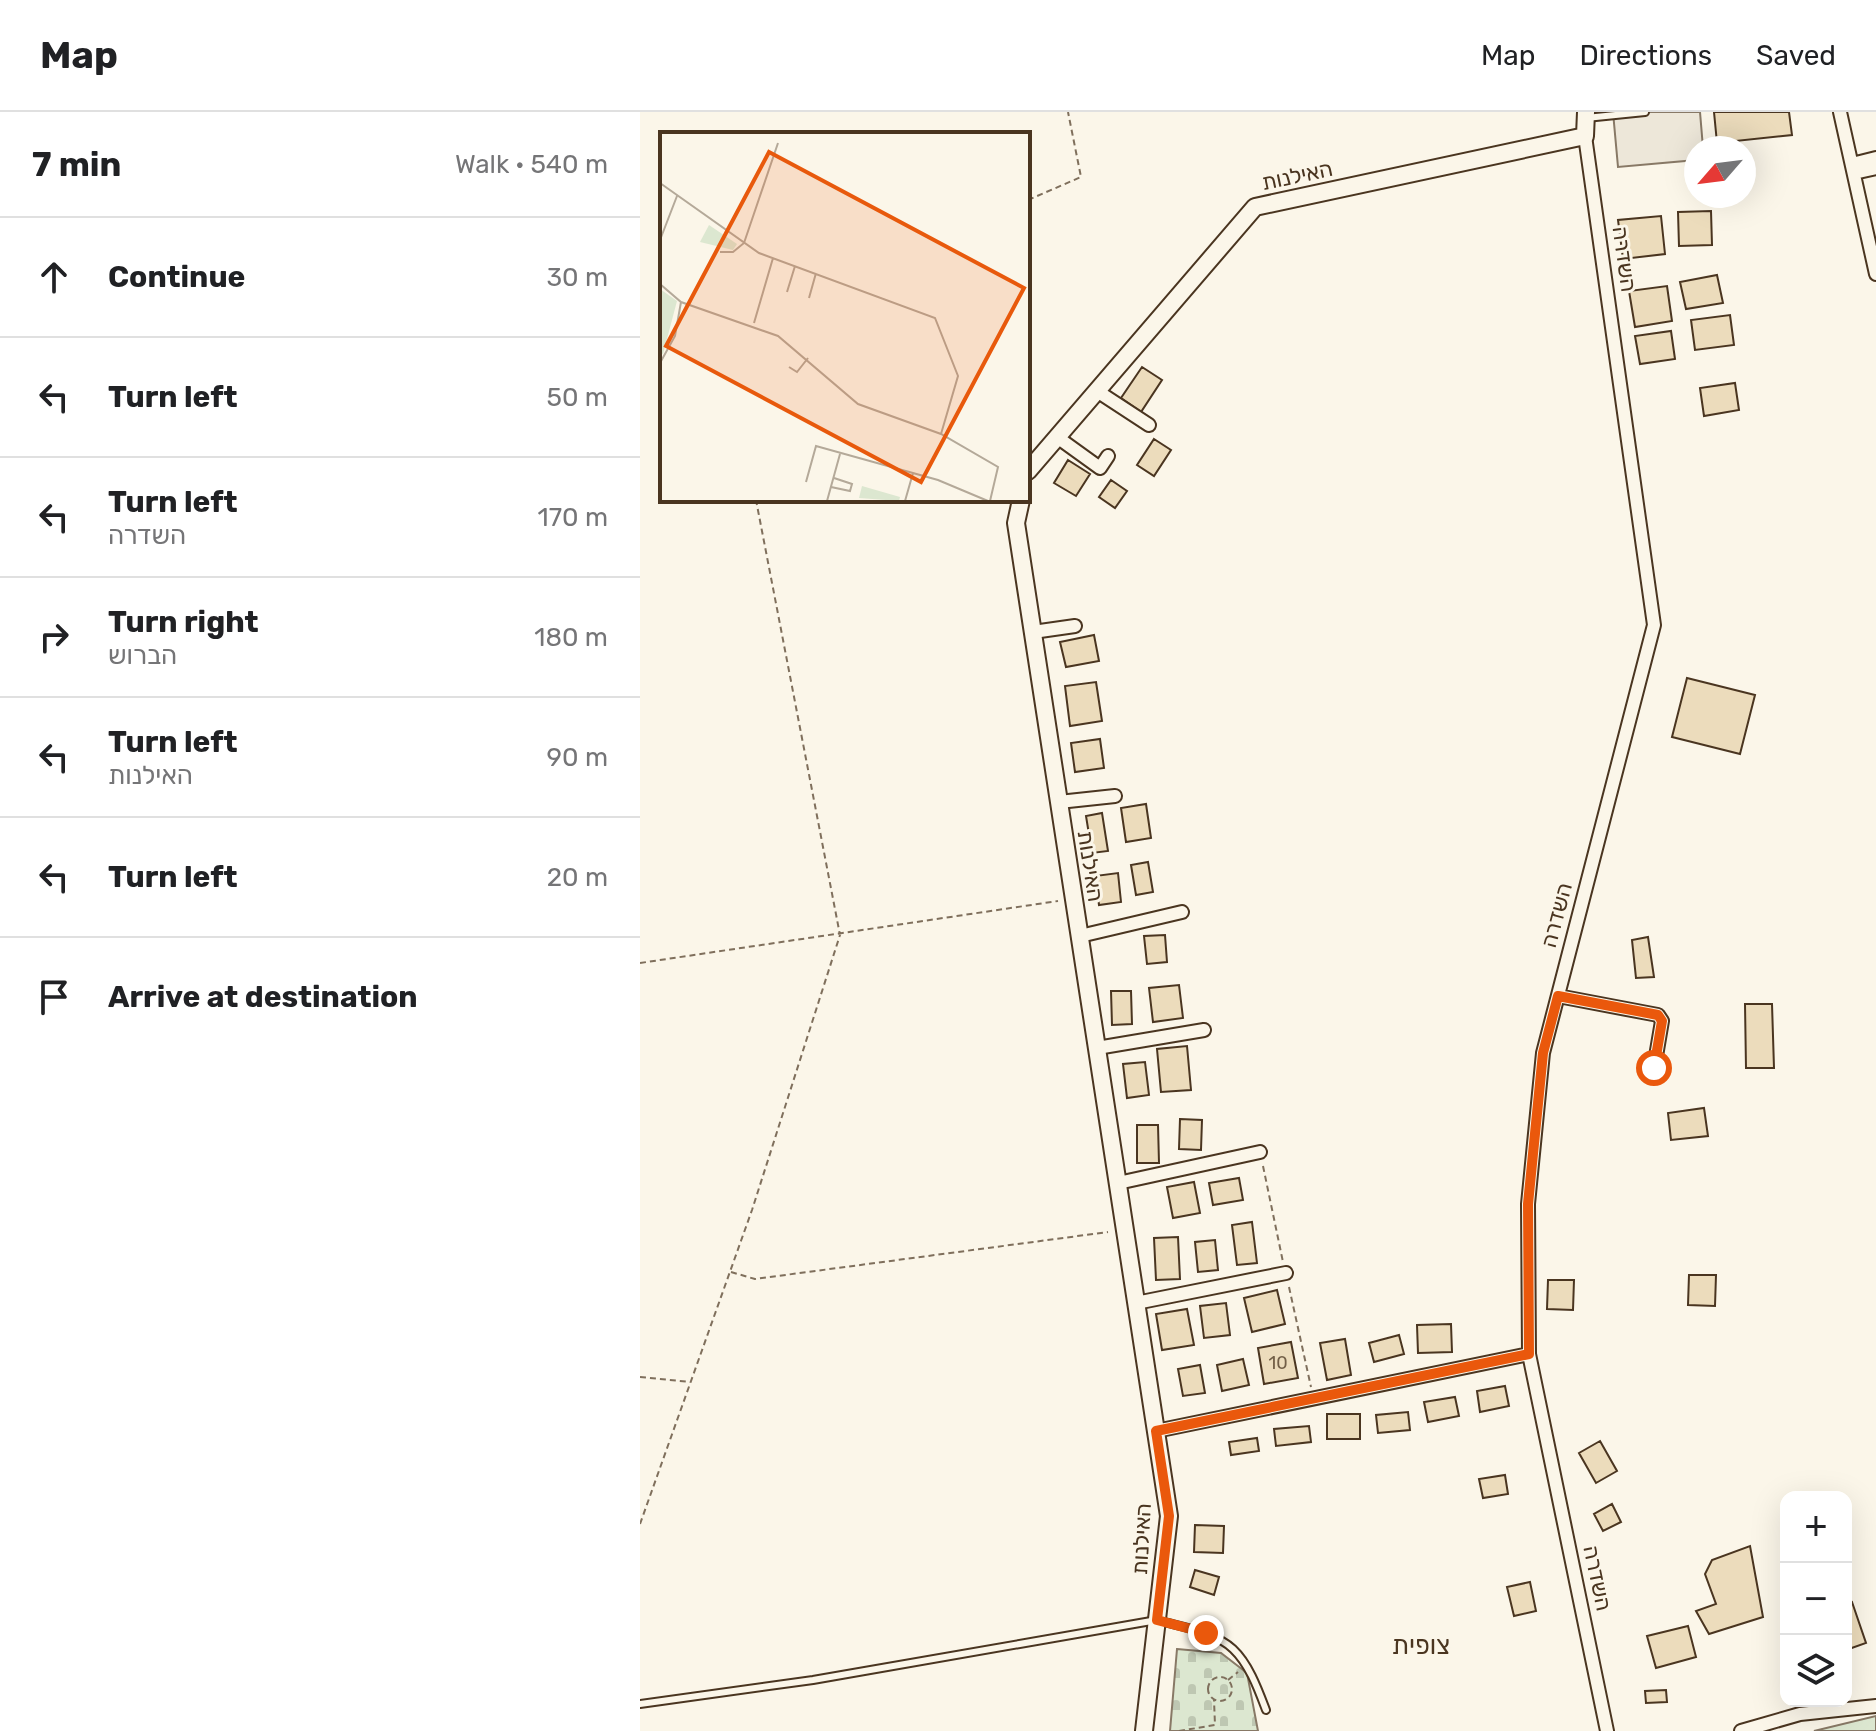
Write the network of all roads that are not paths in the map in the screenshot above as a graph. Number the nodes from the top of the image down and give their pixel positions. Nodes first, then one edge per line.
1 (1645, 112) edge
2 (1840, 112) edge
3 (1586, 115) edge
4 (1585, 136) junction
5 (1876, 158) edge
6 (1853, 168) junction
7 (1876, 168) edge
8 (1876, 274) edge
9 (1097, 391) junction
10 (1149, 425) dead end
11 (1057, 437) junction
12 (1108, 456) dead end
13 (1030, 469) edge
14 (1021, 502) edge
15 (1075, 626) dead end
16 (1033, 632) junction
17 (1115, 796) dead end
18 (1059, 802) junction
19 (1182, 912) dead end
20 (1080, 936) junction
21 (1558, 996) junction
22 (1204, 1030) dead end
23 (1097, 1048) junction
24 (1654, 1068) dead end
25 (1260, 1152) dead end
26 (1118, 1183) junction
27 (1286, 1273) dead end
28 (1136, 1303) junction
29 (1529, 1354) junction
30 (1156, 1431) junction
31 (1157, 1620) junction
32 (640, 1704) edge
33 (1876, 1706) edge
34 (1266, 1710) dead end
35 (1144, 1731) edge
36 (1607, 1731) edge
37 (1741, 1731) edge

1 - 3 lane
2 - 6 street
3 - 4 street, השדרה
4 - 9 street, האילנות
4 - 21 street, השדרה
5 - 6 street
6 - 7 street
6 - 8 street
9 - 10 street
9 - 11 street, האילנות
11 - 12 street
11 - 13 street, האילנות
14 - 16 street, האילנות
15 - 16 street
16 - 18 street, האילנות
17 - 18 street, האילנות
18 - 20 street, האילנות
19 - 20 street, האילנות
20 - 23 street, האילנות
21 - 24 street
21 - 29 street, השדרה
22 - 23 street
23 - 26 street, האילנות
25 - 26 street
26 - 28 street, האילנות
27 - 28 street
28 - 30 street, האילנות
29 - 30 street
29 - 36 street, השדרה
30 - 31 street, האילנות
31 - 32 lane
31 - 34 lane
31 - 35 street, האילנות
33 - 37 street

